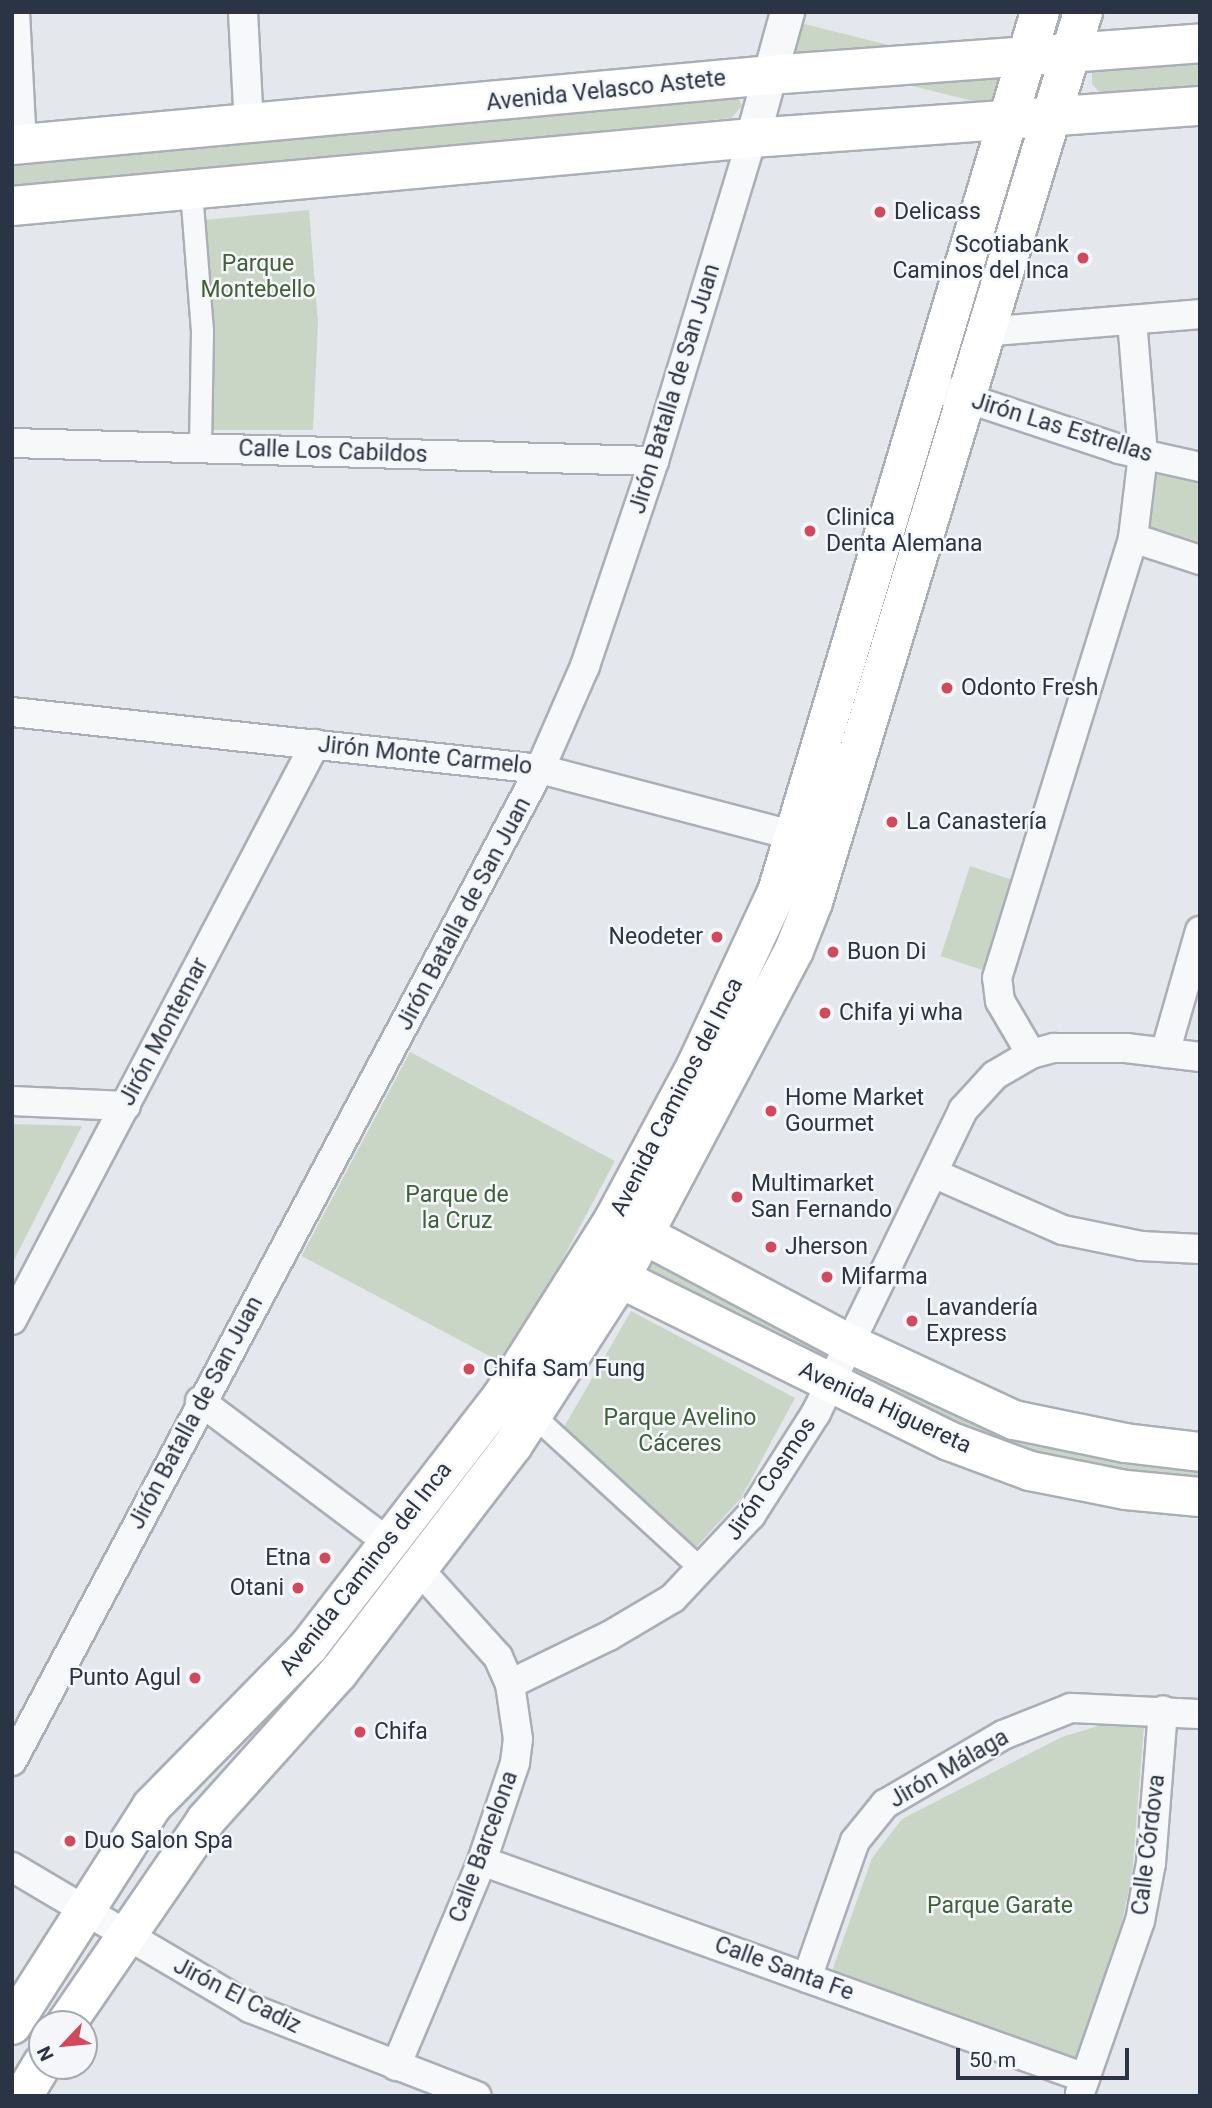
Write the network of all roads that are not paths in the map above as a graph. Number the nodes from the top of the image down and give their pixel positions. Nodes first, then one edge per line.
1 (15, 12) edge
2 (243, 12) edge
3 (787, 12) edge
4 (1040, 12) edge
5 (1083, 12) edge
6 (1200, 43) edge
7 (1071, 54) junction
8 (1025, 58) junction
9 (769, 75) junction
10 (1200, 106) edge
11 (1050, 119) junction
12 (1005, 123) junction
13 (249, 126) junction
14 (752, 138) junction
15 (17, 145) edge
16 (191, 191) junction
17 (12, 206) edge
18 (1200, 314) edge
19 (1132, 320) junction
20 (983, 332) junction
21 (926, 385) junction
22 (966, 399) junction
23 (12, 443) edge
24 (200, 448) junction
25 (1143, 454) junction
26 (654, 461) junction
27 (1200, 467) edge
28 (1133, 538) junction
29 (1200, 560) edge
30 (12, 712) edge
31 (315, 744) junction
32 (540, 769) junction
33 (793, 835) junction
34 (829, 846) junction
35 (1200, 931) edge
36 (1165, 1053) junction
37 (1031, 1054) junction
38 (1200, 1057) edge
39 (12, 1101) edge
40 (126, 1106) junction
41 (933, 1173) junction
42 (630, 1227) junction
43 (1200, 1250) edge
44 (604, 1271) junction
45 (12, 1320) edge
46 (850, 1344) junction
47 (831, 1385) junction
48 (200, 1401) junction
49 (533, 1415) junction
50 (1200, 1452) edge
51 (1200, 1497) edge
52 (403, 1555) junction
53 (702, 1570) junction
54 (510, 1684) junction
55 (1163, 1710) junction
56 (1200, 1714) edge
57 (12, 1762) edge
58 (482, 1861) junction
59 (12, 1867) edge
60 (83, 1909) junction
61 (125, 1936) junction
62 (807, 1978) junction
63 (75, 2010) edge
64 (12, 2025) edge
65 (396, 2066) junction
66 (32, 2080) edge
67 (1082, 2087) edge
68 (23, 2096) edge
69 (477, 2096) edge

1 - 15 street
2 - 13 street
3 - 9 street, Jirón Batalla de San Juan
4 - 8 main road, Avenida Caminos del Inca
5 - 7 main road, Avenida Caminos del Inca
6 - 7 main road, Avenida Velasco Astete
7 - 8 main road, Avenida Velasco Astete
7 - 11 main road, Avenida Caminos del Inca
8 - 9 main road, Avenida Velasco Astete
8 - 12 main road, Avenida Caminos del Inca
9 - 13 main road, Avenida Velasco Astete
9 - 14 street, Jirón Batalla de San Juan
10 - 11 main road
11 - 12 main road
11 - 20 main road, Avenida Caminos del Inca
12 - 14 main road
12 - 21 main road, Avenida Caminos del Inca
13 - 15 main road, Avenida Velasco Astete
14 - 16 main road
14 - 26 street, Jirón Batalla de San Juan
16 - 17 main road
16 - 24 street
18 - 19 street
19 - 20 street
19 - 25 street
20 - 22 main road, Avenida Caminos del Inca
21 - 22 street, Jirón Las Estrellas
21 - 33 main road, Avenida Caminos del Inca
22 - 25 street, Jirón Las Estrellas
22 - 34 main road, Avenida Caminos del Inca
23 - 24 street, Calle Los Cabildos
24 - 26 street, Calle Los Cabildos
25 - 27 street, Jirón Las Estrellas
25 - 28 street
26 - 32 street, Jirón Batalla de San Juan
28 - 29 street
28 - 37 street
30 - 31 street, Jirón Monte Carmelo
31 - 32 street, Jirón Monte Carmelo
31 - 40 street, Jirón Montemar
32 - 33 street, Jirón Monte Carmelo
32 - 48 street, Jirón Batalla de San Juan
33 - 34 street, Jirón Monte Carmelo
33 - 42 main road, Avenida Caminos del Inca
34 - 42 main road, Avenida Caminos del Inca
35 - 36 street
36 - 37 street, Jirón Cosmos
36 - 38 street, Jirón Cosmos
37 - 41 street, Jirón Cosmos
39 - 40 street
40 - 45 street, Jirón Montemar
41 - 43 street
41 - 46 street, Jirón Cosmos
42 - 44 main road, Avenida Caminos del Inca
42 - 46 main road, Avenida Higuereta
44 - 47 main road, Avenida Higuereta
44 - 49 main road, Avenida Caminos del Inca
44 - 52 main road, Avenida Caminos del Inca
46 - 47 street, Jirón Cosmos
46 - 50 main road, Avenida Higuereta
47 - 51 main road, Avenida Higuereta
47 - 53 street, Jirón Cosmos
48 - 52 street, Calle Barcelona
48 - 57 street, Jirón Batalla de San Juan
49 - 52 main road, Avenida Caminos del Inca
49 - 53 street
52 - 54 street, Calle Barcelona
52 - 60 main road, Avenida Caminos del Inca
52 - 61 main road, Avenida Caminos del Inca
53 - 54 street, Jirón Cosmos
54 - 58 street, Calle Barcelona
55 - 56 street, Jirón Málaga
55 - 62 street, Jirón Málaga
55 - 67 street, Calle Córdova
58 - 62 street, Calle Santa Fe
58 - 65 street, Calle Barcelona
59 - 60 street, Jirón El Cadiz
60 - 61 street, Jirón El Cadiz
60 - 64 main road, Avenida Caminos del Inca
61 - 63 main road, Avenida Caminos del Inca
61 - 65 street, Jirón El Cadiz
62 - 67 street, Calle Santa Fe
65 - 69 street, Jirón El Cadiz
66 - 68 main road

